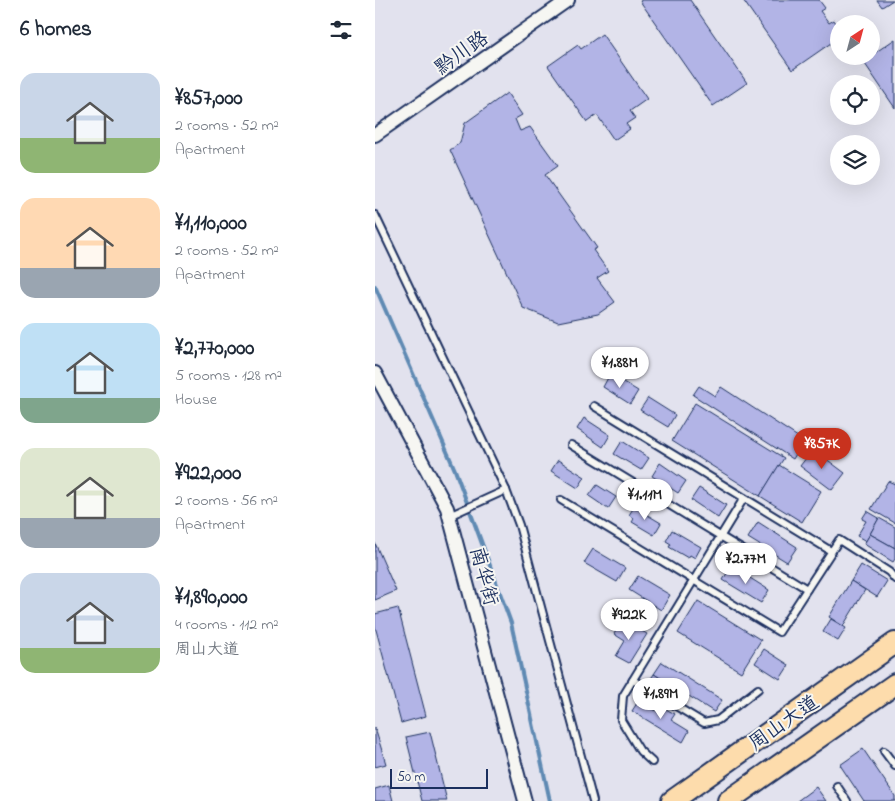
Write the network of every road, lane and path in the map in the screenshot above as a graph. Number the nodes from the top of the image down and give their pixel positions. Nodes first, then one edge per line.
1 (568, 0) edge
2 (375, 135) edge
3 (375, 215) edge
4 (375, 373) edge
5 (594, 406) dead end
6 (571, 445) dead end
7 (506, 490) junction
8 (744, 498) junction
9 (561, 500) dead end
10 (449, 516) junction
11 (721, 537) junction
12 (831, 551) junction
13 (895, 579) edge
14 (694, 581) junction
15 (807, 589) junction
16 (895, 643) edge
17 (633, 680) junction
18 (895, 684) edge
19 (758, 689) dead end
20 (884, 751) dead end
21 (652, 762) dead end
22 (895, 766) edge
23 (837, 786) dead end
24 (525, 801) edge
25 (593, 801) edge
26 (672, 801) edge
27 (728, 801) edge
28 (847, 801) edge

1 - 2 street, 黔川路
3 - 7 lane
4 - 10 street, 南华街
5 - 8 lane
6 - 11 lane
7 - 10 lane
7 - 25 lane
8 - 11 lane
8 - 12 lane
9 - 14 lane
10 - 24 street, 南华街
11 - 14 lane
11 - 15 lane
12 - 13 lane
12 - 15 lane
14 - 15 lane
14 - 17 lane
16 - 26 main road, 周山大道
17 - 19 lane
17 - 21 lane
18 - 27 main road, 周山大道
20 - 22 lane
23 - 28 lane

